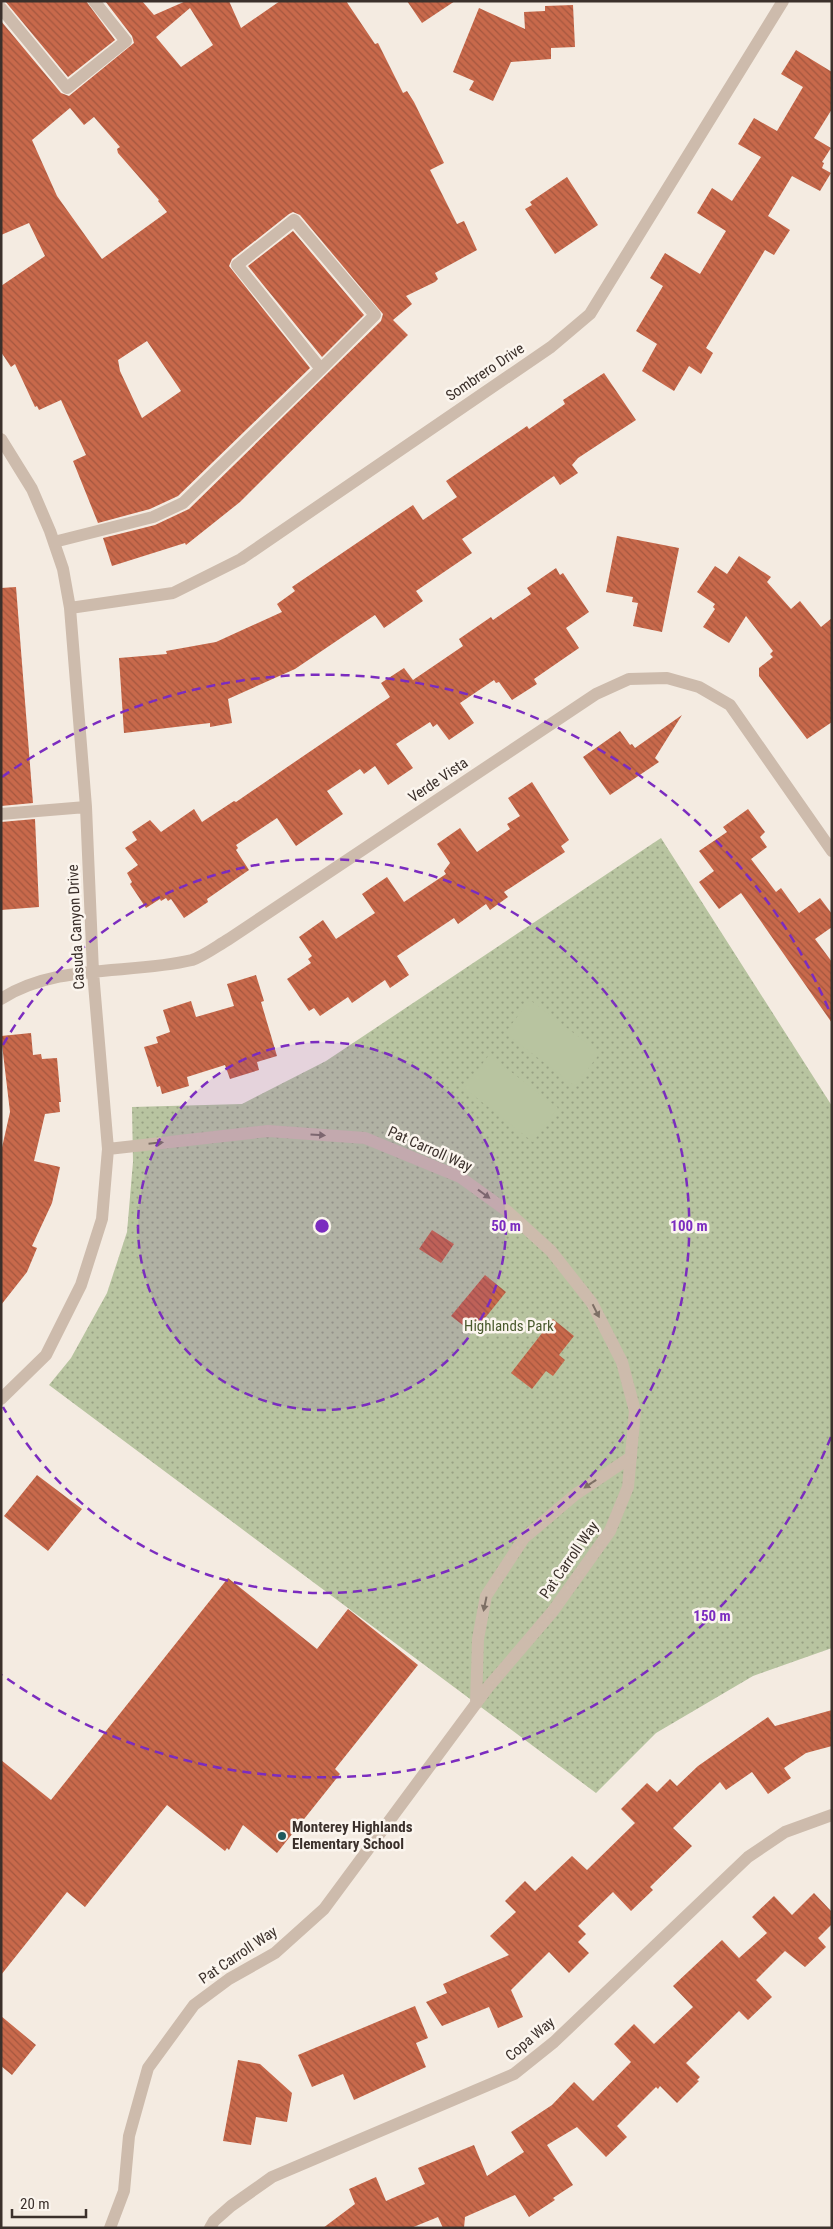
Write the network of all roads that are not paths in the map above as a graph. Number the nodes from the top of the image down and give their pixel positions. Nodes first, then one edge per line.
1 (94, 1) edge
2 (783, 1) edge
3 (1, 8) edge
4 (321, 369) junction
5 (1, 439) edge
6 (54, 542) junction
7 (70, 608) junction
8 (86, 807) junction
9 (1, 814) edge
10 (832, 851) edge
11 (93, 972) junction
12 (1, 999) edge
13 (108, 1149) junction
14 (1, 1399) edge
15 (631, 1456) junction
16 (476, 1705) junction
17 (832, 1815) edge
18 (110, 2228) edge
19 (210, 2228) edge

1 - 3 street
2 - 7 street, Sombrero Drive
4 - 4 street
4 - 6 street
5 - 6 street, Casuda Canyon Drive
6 - 7 street, Casuda Canyon Drive
7 - 8 street, Casuda Canyon Drive
8 - 9 street
8 - 11 street, Casuda Canyon Drive
10 - 11 street, Verde Vista
11 - 12 street, Verde Vista
11 - 13 street, Casuda Canyon Drive
13 - 14 street, Casuda Canyon Drive
13 -> 15 street, Pat Carroll Way
15 - 16 street, Pat Carroll Way
15 -> 16 street
16 - 18 street, Pat Carroll Way
17 - 19 street, Copa Way

